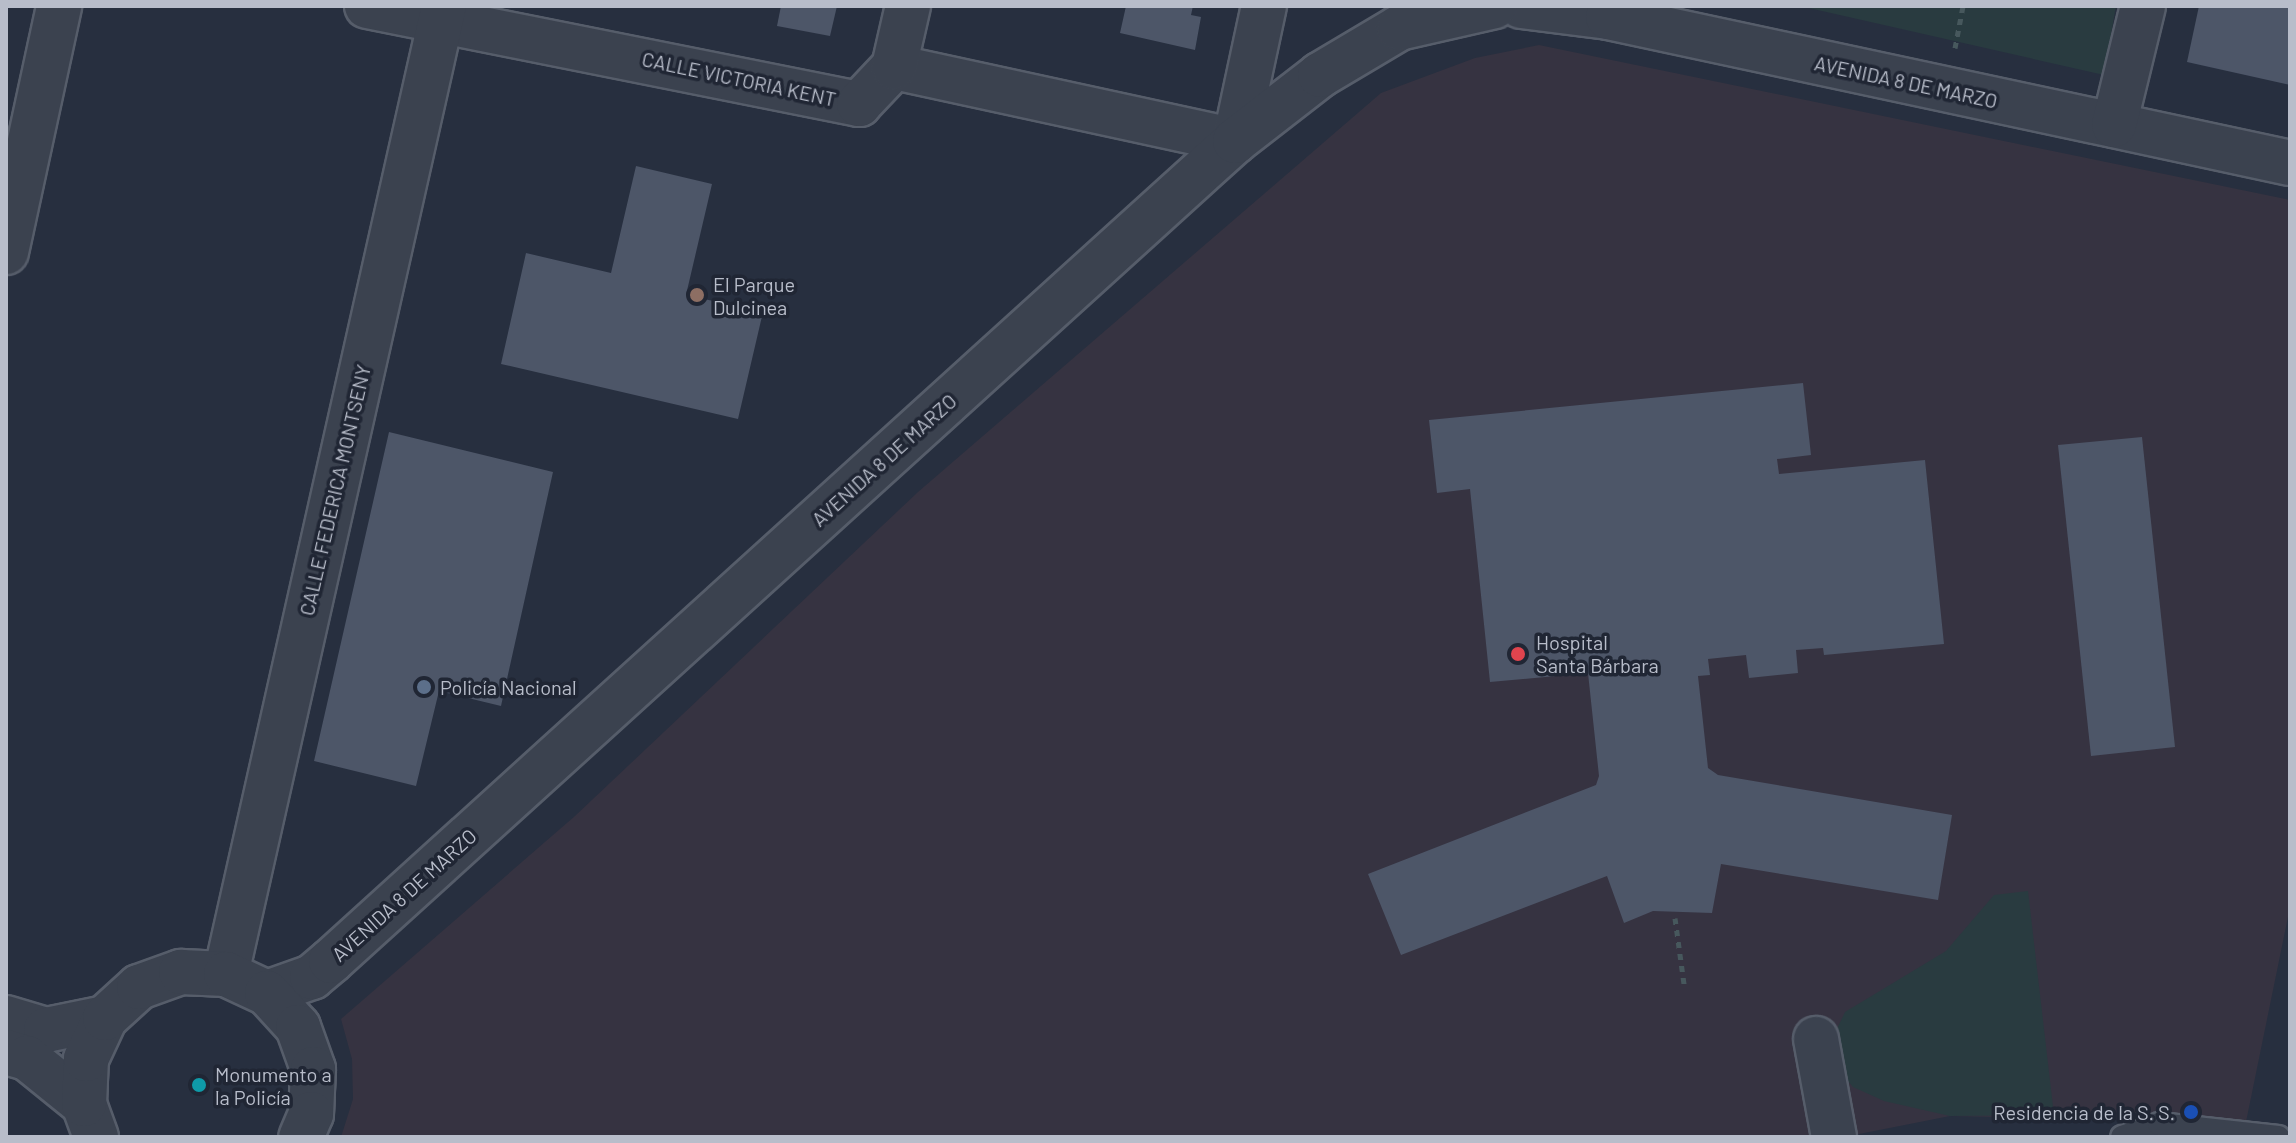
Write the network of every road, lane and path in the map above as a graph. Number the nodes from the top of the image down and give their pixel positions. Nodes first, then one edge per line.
1 (59, 6) edge
2 (367, 6) edge
3 (908, 6) edge
4 (1264, 6) edge
5 (1495, 6) edge
6 (1521, 6) edge
7 (2143, 6) edge
8 (442, 12) edge
9 (894, 67) junction
10 (2114, 125) junction
11 (1235, 141) junction
12 (2290, 163) edge
13 (6, 252) edge
14 (1675, 918) dead end
15 (226, 974) junction
16 (312, 977) junction
17 (1684, 984) dead end
18 (267, 993) junction
19 (6, 1018) edge
20 (105, 1018) junction
21 (298, 1027) junction
22 (1816, 1039) dead end
23 (6, 1052) edge
24 (90, 1120) edge
25 (301, 1137) edge
26 (1834, 1137) edge
27 (2122, 1137) edge
28 (2278, 1137) edge

1 - 13 street
2 - 8 street, CALLE VICTORIA KENT
3 - 9 street
4 - 11 street
5 - 11 street, AVENIDA 8 DE MARZO
6 - 10 street, AVENIDA 8 DE MARZO
7 - 10 street
8 - 9 street, CALLE VICTORIA KENT
8 - 15 street, CALLE FEDERICA MONTSENY
9 - 11 street
10 - 12 street, AVENIDA 8 DE MARZO
11 - 16 street, AVENIDA 8 DE MARZO
14 - 17 path
15 - 18 street
15 - 20 street
16 - 18 street, AVENIDA 8 DE MARZO
16 - 21 street, AVENIDA 8 DE MARZO
18 - 21 street
19 - 20 street
20 - 24 street
21 - 25 street
22 - 26 street
23 - 24 street
27 - 28 lane

